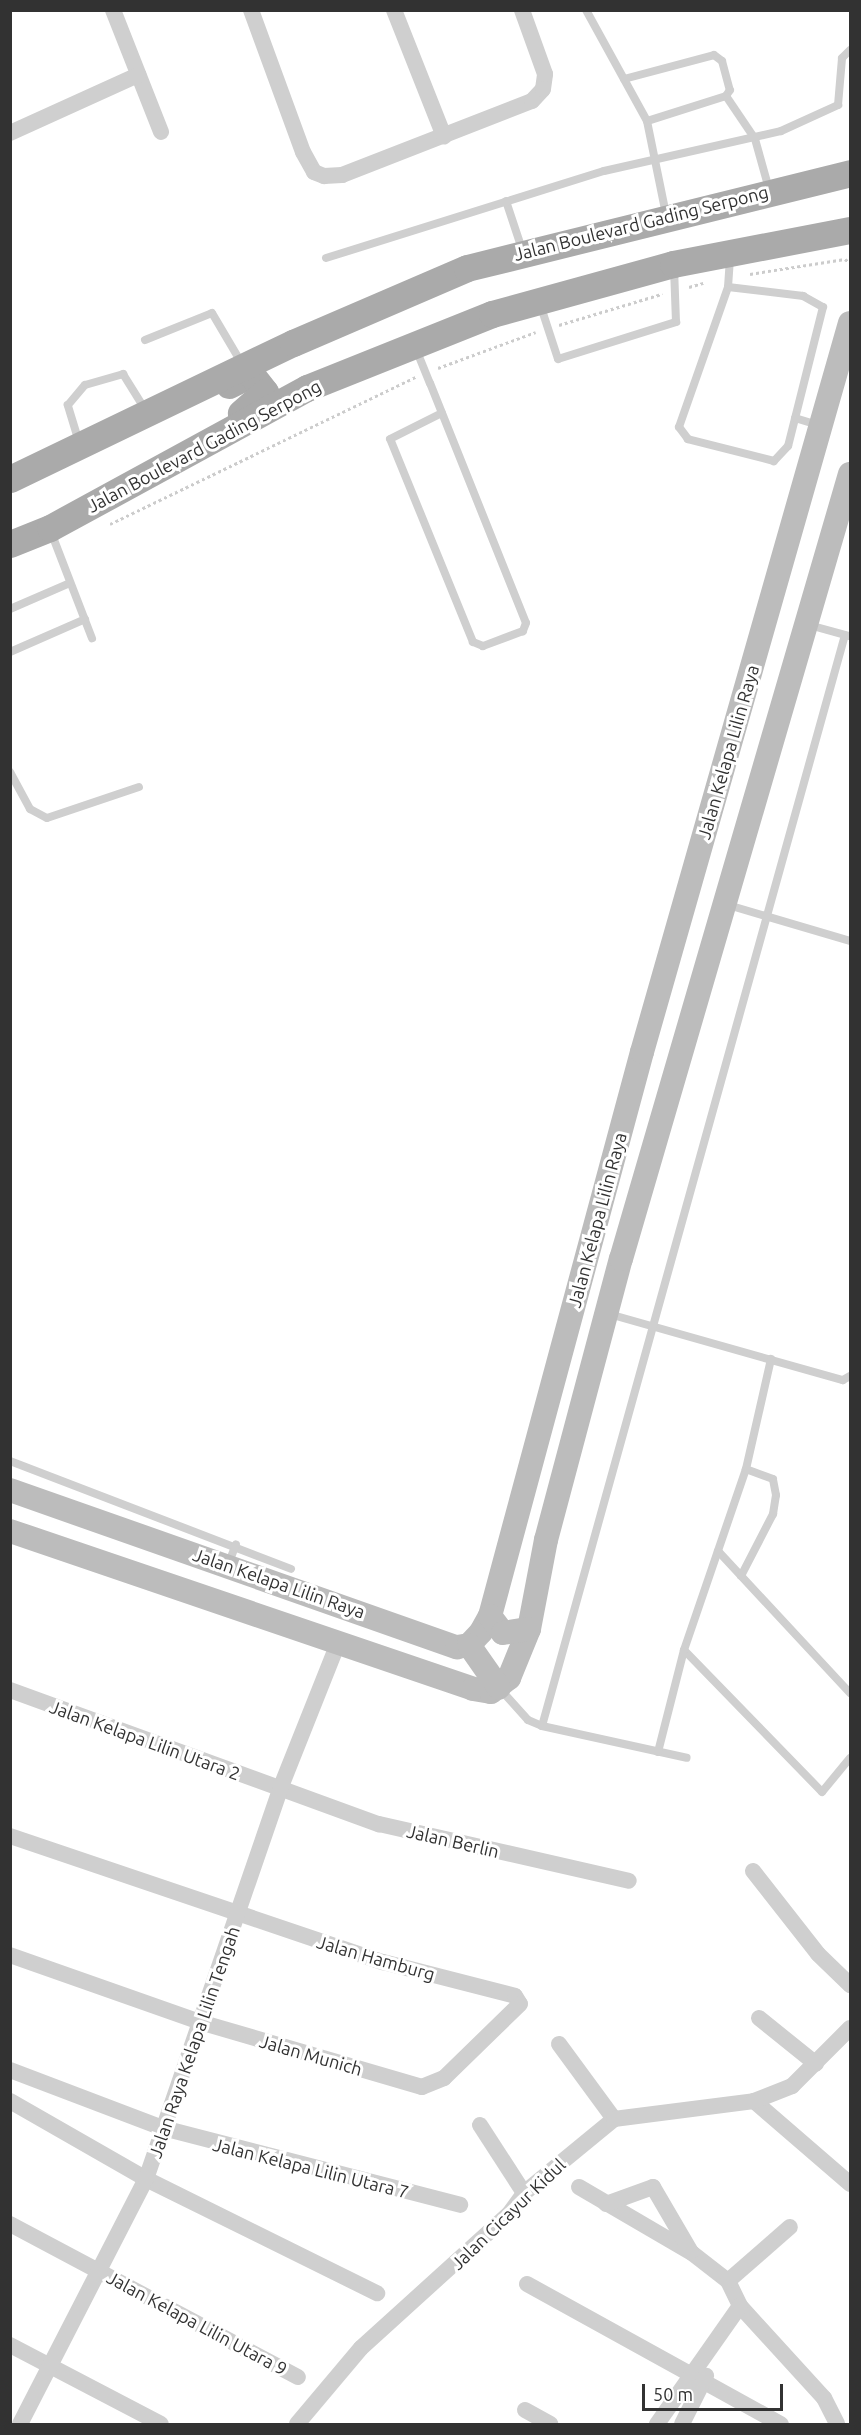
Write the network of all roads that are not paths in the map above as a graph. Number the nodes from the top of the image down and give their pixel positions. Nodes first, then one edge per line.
1 (113, 10) edge
2 (251, 10) edge
3 (394, 10) edge
4 (522, 10) edge
5 (586, 10) edge
6 (850, 50) edge
7 (138, 75) junction
8 (624, 79) junction
9 (726, 96) junction
10 (647, 121) junction
11 (161, 132) dead end
12 (10, 133) edge
13 (444, 136) junction
14 (755, 139) junction
15 (659, 156) junction
16 (850, 173) edge
17 (769, 190) junction
18 (506, 201) junction
19 (667, 216) junction
20 (850, 230) edge
21 (524, 252) junction
22 (326, 258) dead end
23 (729, 266) junction
24 (674, 277) junction
25 (728, 287) junction
26 (539, 301) junction
27 (352, 317) junction
28 (850, 323) edge
29 (145, 340) dead end
30 (415, 345) junction
31 (376, 360) junction
32 (244, 367) junction
33 (442, 413) junction
34 (147, 415) junction
35 (795, 418) junction
36 (820, 426) junction
37 (114, 430) junction
38 (80, 445) junction
39 (150, 474) junction
40 (850, 474) edge
41 (10, 479) edge
42 (50, 528) junction
43 (10, 544) edge
44 (70, 584) junction
45 (10, 609) edge
46 (84, 619) junction
47 (809, 625) junction
48 (848, 635) edge
49 (92, 638) dead end
50 (10, 652) edge
51 (10, 772) edge
52 (139, 787) dead end
53 (728, 906) junction
54 (767, 917) junction
55 (850, 941) edge
56 (606, 1313) junction
57 (650, 1326) junction
58 (771, 1359) junction
59 (850, 1376) edge
60 (10, 1461) edge
61 (746, 1469) junction
62 (10, 1490) edge
63 (50, 1503) junction
64 (10, 1531) edge
65 (40, 1542) junction
66 (718, 1551) junction
67 (232, 1555) junction
68 (291, 1569) dead end
69 (741, 1576) junction
70 (490, 1616) junction
71 (529, 1629) junction
72 (469, 1645) junction
73 (337, 1646) junction
74 (684, 1650) junction
75 (499, 1688) junction
76 (10, 1690) edge
77 (850, 1693) edge
78 (542, 1726) junction
79 (658, 1752) junction
80 (687, 1758) dead end
81 (850, 1758) edge
82 (280, 1789) junction
83 (10, 1836) edge
84 (753, 1871) dead end
85 (629, 1881) dead end
86 (238, 1915) junction
87 (10, 1955) edge
88 (850, 1985) edge
89 (759, 2018) dead end
90 (200, 2022) junction
91 (850, 2028) edge
92 (559, 2044) dead end
93 (816, 2064) junction
94 (10, 2070) edge
95 (422, 2087) joint
96 (10, 2101) edge
97 (754, 2101) junction
98 (614, 2119) junction
99 (480, 2125) dead end
100 (162, 2128) junction
101 (147, 2179) junction
102 (850, 2184) edge
103 (579, 2187) dead end
104 (524, 2193) junction
105 (606, 2204) junction
106 (460, 2205) dead end
107 (10, 2224) edge
108 (790, 2227) dead end
109 (692, 2253) junction
110 (97, 2269) junction
111 (728, 2281) junction
112 (527, 2284) dead end
113 (377, 2293) dead end
114 (740, 2306) junction
115 (10, 2345) edge
116 (708, 2357) junction
117 (50, 2365) junction
118 (689, 2374) junction
119 (298, 2377) dead end
120 (705, 2385) junction
121 (525, 2410) dead end
122 (20, 2424) edge
123 (161, 2424) edge
124 (297, 2424) edge
125 (550, 2424) edge
126 (657, 2424) edge
127 (682, 2424) edge
128 (781, 2424) edge
129 (837, 2424) edge

1 - 7 street
2 - 13 street
3 - 13 street
4 - 13 street
5 - 8 lane
6 - 14 lane
7 - 11 street
7 - 12 street
8 - 9 lane
8 - 10 lane
9 - 10 lane
9 - 14 lane
10 - 15 lane
14 - 15 lane
14 - 17 lane
15 - 18 lane
15 - 19 lane
16 - 17 main road, Jalan Boulevard Gading Serpong
17 - 19 main road, Jalan Boulevard Gading Serpong
18 - 21 lane
18 - 22 lane
19 - 21 main road, Jalan Boulevard Gading Serpong
20 - 23 main road, Jalan Boulevard Gading Serpong
21 - 27 main road, Jalan Boulevard Gading Serpong
23 - 24 main road, Jalan Boulevard Gading Serpong
23 - 25 lane
24 - 26 main road, Jalan Boulevard Gading Serpong
24 - 26 lane
25 - 35 lane
25 - 35 lane
26 - 30 main road, Jalan Boulevard Gading Serpong
27 - 31 main road
27 - 32 main road, Jalan Boulevard Gading Serpong
28 - 36 street, Jalan Kelapa Lilin Raya
29 - 32 lane
30 - 31 main road, Jalan Boulevard Gading Serpong
30 - 33 lane
31 - 39 main road, Jalan Boulevard Gading Serpong
32 - 34 main road, Jalan Boulevard Gading Serpong
33 - 33 lane
34 - 37 main road, Jalan Boulevard Gading Serpong
34 - 38 lane
35 - 36 lane
36 - 70 street, Jalan Kelapa Lilin Raya
37 - 38 main road, Jalan Boulevard Gading Serpong
37 - 39 main road
38 - 41 main road, Jalan Boulevard Gading Serpong
39 - 42 main road, Jalan Boulevard Gading Serpong
40 - 47 street, Jalan Kelapa Lilin Raya
42 - 43 main road, Jalan Boulevard Gading Serpong
42 - 44 lane
44 - 45 lane
44 - 46 lane
46 - 49 lane
46 - 50 lane
47 - 48 lane
47 - 53 street, Jalan Kelapa Lilin Raya
48 - 54 lane
51 - 52 lane
53 - 54 lane
53 - 56 street, Jalan Kelapa Lilin Raya
54 - 55 lane
54 - 57 lane
56 - 57 lane
56 - 71 street, Jalan Kelapa Lilin Raya
57 - 58 lane
57 - 78 lane
58 - 59 lane
58 - 61 lane
60 - 67 lane
61 - 66 lane
61 - 69 lane
62 - 63 street, Jalan Kelapa Lilin Raya
63 - 65 street
63 - 67 street, Jalan Kelapa Lilin Raya
64 - 65 street
65 - 73 street
66 - 69 lane
66 - 74 lane
67 - 68 lane
67 - 72 street, Jalan Kelapa Lilin Raya
69 - 77 lane
70 - 71 street
70 - 72 street, Jalan Kelapa Lilin Raya
71 - 75 street, Jalan Kelapa Lilin Raya
72 - 75 street
73 - 75 street
73 - 82 street, Jalan Raya Kelapa Lilin Tengah
74 - 79 lane
74 - 81 lane
75 - 78 lane
76 - 82 street, Jalan Kelapa Lilin Utara 2
78 - 79 lane
79 - 80 lane
82 - 85 street, Jalan Berlin
82 - 86 street, Jalan Raya Kelapa Lilin Tengah
83 - 86 street, Jalan Hamburg
84 - 88 street
86 - 90 street, Jalan Raya Kelapa Lilin Tengah
86 - 95 street, Jalan Hamburg
87 - 90 street, Jalan Munich
89 - 93 street
90 - 95 street, Jalan Munich
90 - 100 street, Jalan Raya Kelapa Lilin Tengah
91 - 93 street
92 - 98 street
93 - 97 street
94 - 100 street, Jalan Kelapa Lilin Utara 7
96 - 101 street
97 - 98 street
97 - 102 street
98 - 104 street, Jalan Cicayur Kidul
99 - 104 street
100 - 101 street, Jalan Raya Kelapa Lilin Tengah
100 - 106 street, Jalan Kelapa Lilin Utara 7
101 - 110 street, Jalan Raya Kelapa Lilin Tengah
101 - 113 street
103 - 105 street
104 - 124 street, Jalan Cicayur Kidul
105 - 109 street
105 - 109 street
107 - 110 street, Jalan Kelapa Lilin Utara 9
108 - 111 street
109 - 111 street
110 - 117 street, Jalan Raya Kelapa Lilin Tengah
110 - 119 street, Jalan Kelapa Lilin Utara 9
111 - 114 street
112 - 118 street
114 - 116 street
114 - 129 street
115 - 117 street
116 - 118 street
116 - 120 street
117 - 122 street, Jalan Raya Kelapa Lilin Tengah
117 - 123 street
118 - 120 street
118 - 126 street
120 - 127 street
120 - 128 street
121 - 125 street

